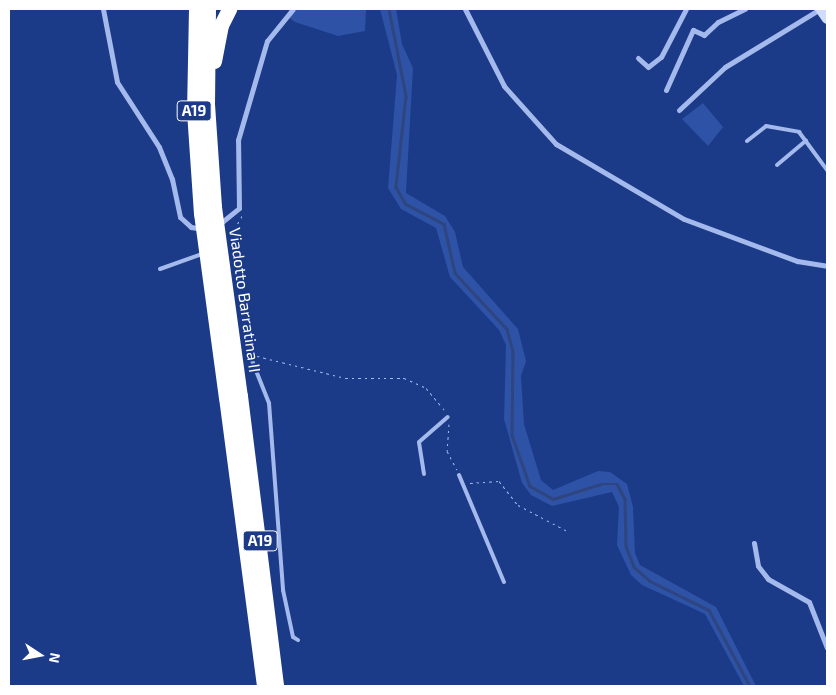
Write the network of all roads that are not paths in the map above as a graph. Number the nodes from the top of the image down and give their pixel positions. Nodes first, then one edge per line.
1 (103, 9) edge
2 (191, 9) edge
3 (196, 9) edge
4 (208, 9) edge
5 (229, 9) edge
6 (293, 9) edge
7 (465, 9) edge
8 (686, 9) edge
9 (745, 9) edge
10 (820, 9) edge
11 (827, 19) edge
12 (194, 41) junction
13 (638, 58) dead end
14 (666, 90) dead end
15 (679, 110) dead end
16 (747, 141) dead end
17 (806, 142) junction
18 (777, 165) dead end
19 (827, 170) edge
20 (212, 192) junction
21 (207, 210) junction
22 (229, 237) road end
23 (827, 266) edge
24 (160, 269) dead end
25 (249, 353) road end
26 (233, 397) junction
27 (448, 417) road end
28 (424, 474) dead end
29 (459, 475) road end
30 (754, 543) dead end
31 (504, 582) dead end
32 (298, 640) dead end
33 (827, 648) edge
34 (264, 686) edge
35 (276, 686) edge

1 - 6 street
2 - 12 highway
3 - 12 highway, A19
4 - 20 highway, A19
5 - 20 highway
7 - 23 street
8 - 13 street
9 - 14 street
10 - 11 main road
10 - 15 street
12 - 21 highway, A19
16 - 17 lane
17 - 18 lane
17 - 19 lane
20 - 21 highway, A19
21 - 26 highway, Viadotto Barratina II / A19, bridge
22 - 24 lane
25 - 32 lane
26 - 34 highway, A19
26 - 35 highway, A19
27 - 28 lane
29 - 31 lane
30 - 33 street

